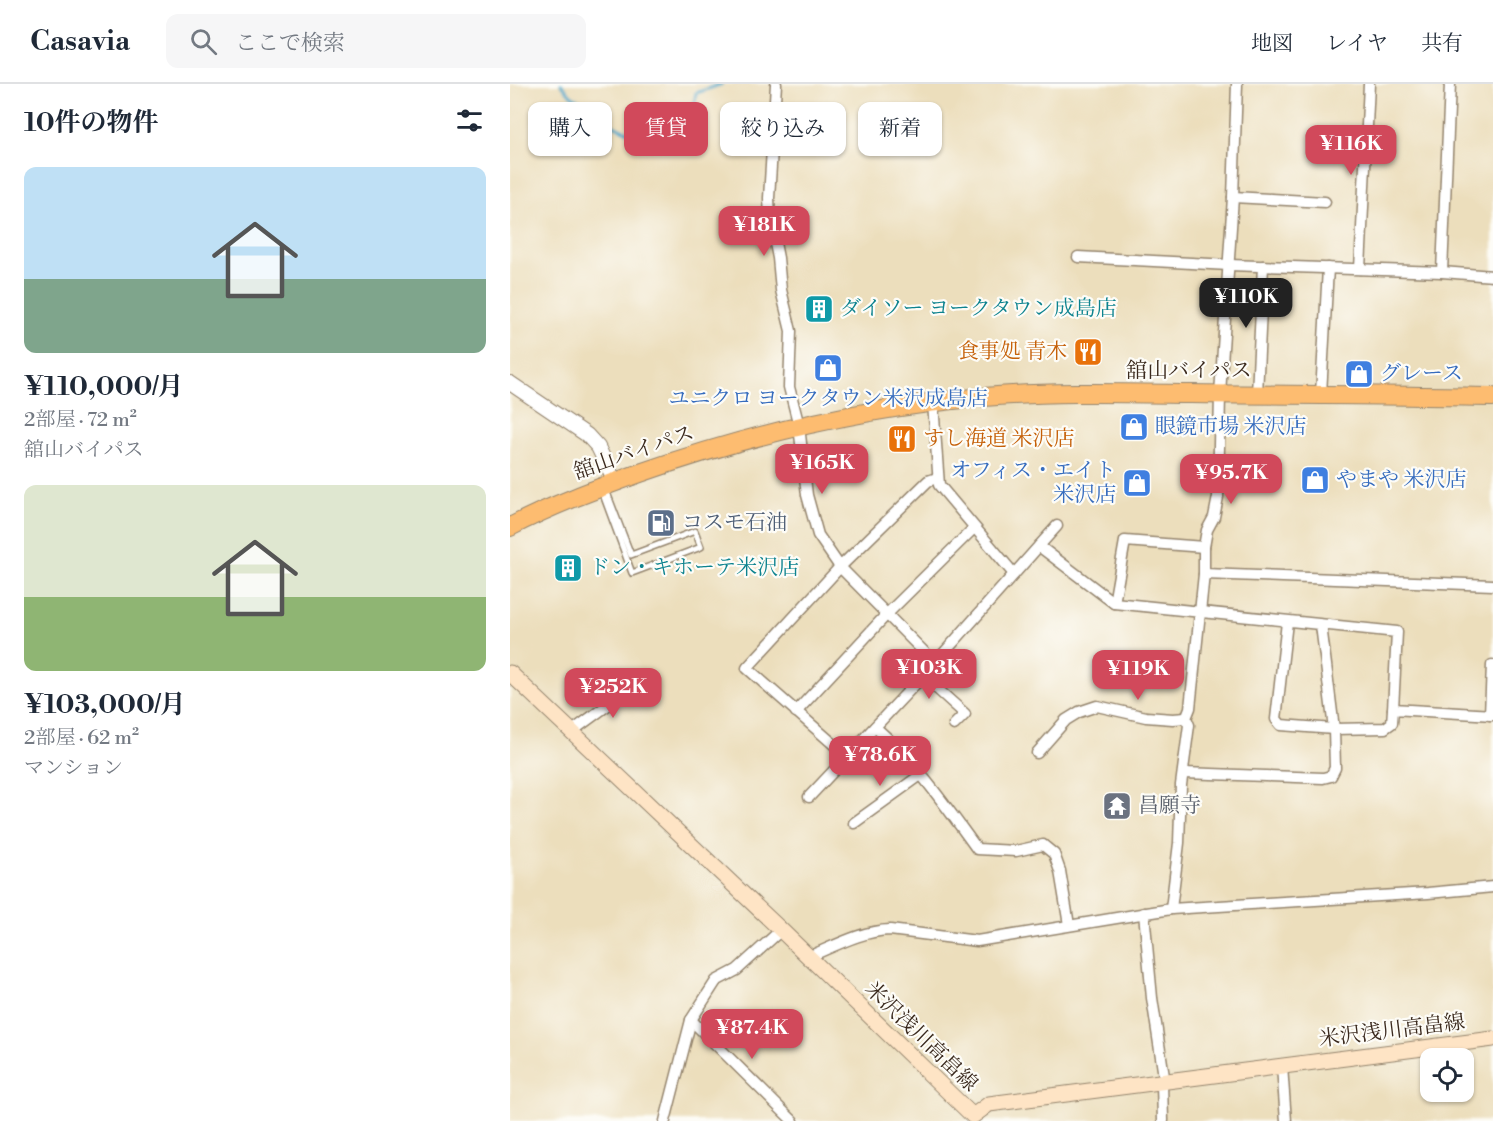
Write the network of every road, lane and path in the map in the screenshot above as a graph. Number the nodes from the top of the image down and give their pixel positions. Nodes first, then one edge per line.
1 (776, 84) edge
2 (1237, 84) edge
3 (1369, 84) edge
4 (1450, 84) edge
5 (1233, 197) junction
6 (1325, 202) dead end
7 (1078, 257) dead end
8 (1229, 265) junction
9 (1263, 266) junction
10 (1328, 268) junction
11 (1360, 269) junction
12 (1442, 272) junction
13 (1493, 276) edge
14 (510, 383) edge
15 (1220, 394) junction
16 (1257, 394) junction
17 (1321, 394) junction
18 (1493, 397) edge
19 (933, 403) junction
20 (799, 426) junction
21 (937, 478) junction
22 (607, 485) junction
23 (1057, 526) dead end
24 (510, 527) edge
25 (974, 528) junction
26 (1039, 546) junction
27 (1204, 547) junction
28 (840, 567) junction
29 (1014, 574) junction
30 (1204, 574) junction
31 (1493, 585) edge
32 (1114, 603) junction
33 (1200, 612) junction
34 (887, 614) junction
35 (1287, 622) junction
36 (1322, 625) junction
37 (935, 663) junction
38 (1492, 665) edge
39 (510, 673) edge
40 (923, 676) junction
41 (638, 683) dead end
42 (1393, 709) junction
43 (796, 712) junction
44 (1492, 715) edge
45 (1186, 718) junction
46 (954, 725) dead end
47 (875, 727) junction
48 (1334, 729) junction
49 (571, 732) junction
50 (1037, 753) dead end
51 (847, 756) junction
52 (1184, 773) junction
53 (922, 774) junction
54 (809, 797) dead end
55 (854, 823) dead end
56 (1493, 887) edge
57 (1171, 909) junction
58 (1144, 914) junction
59 (1070, 925) junction
60 (781, 930) junction
61 (808, 957) junction
62 (691, 1020) junction
63 (1493, 1039) edge
64 (1282, 1066) junction
65 (1163, 1083) junction
66 (972, 1119) edge
67 (665, 1121) edge
68 (793, 1121) edge
69 (1163, 1121) edge
70 (1286, 1121) edge

1 - 20 street
2 - 5 street
3 - 11 street
4 - 12 street
5 - 6 street
5 - 8 street
7 - 8 street
8 - 9 street
8 - 15 street
9 - 10 street
9 - 16 street
10 - 11 street
10 - 17 street
11 - 12 street
12 - 13 street
14 - 22 street
15 - 16 highway, 舘山バイパス
15 - 19 highway, 舘山バイパス
15 - 27 street
16 - 17 highway, 舘山バイパス
17 - 18 highway, 舘山バイパス
19 - 20 highway, 舘山バイパス
19 - 21 street
20 - 22 highway, 舘山バイパス
20 - 28 street
21 - 25 street
21 - 28 street
22 - 22 lane
22 - 24 highway, 舘山バイパス
23 - 26 street
25 - 29 street
25 - 34 street
26 - 29 street
26 - 32 street
27 - 30 street
27 - 32 street
28 - 34 street
28 - 43 street
29 - 37 street
30 - 31 street
30 - 33 street
32 - 33 street
33 - 35 street
33 - 45 street
34 - 37 street
34 - 43 street
35 - 36 street
35 - 48 street
36 - 42 street
36 - 48 street
37 - 40 street
38 - 44 street
39 - 49 main road, 米沢浅川高畠線
40 - 46 street
40 - 47 street
41 - 49 street
42 - 44 street
42 - 48 street
43 - 51 street
45 - 50 street
45 - 52 street
47 - 51 street
47 - 53 street
48 - 52 street
49 - 60 main road, 米沢浅川高畠線
51 - 54 street
52 - 57 street
53 - 55 street
53 - 59 street
56 - 57 street
57 - 58 street
58 - 59 street
58 - 65 street
59 - 61 street
60 - 61 main road, 米沢浅川高畠線
60 - 62 street
61 - 66 main road, 米沢浅川高畠線
62 - 67 street
62 - 68 street
63 - 64 main road, 米沢浅川高畠線
64 - 65 main road, 米沢浅川高畠線
64 - 70 street
65 - 66 main road, 米沢浅川高畠線
65 - 69 street

